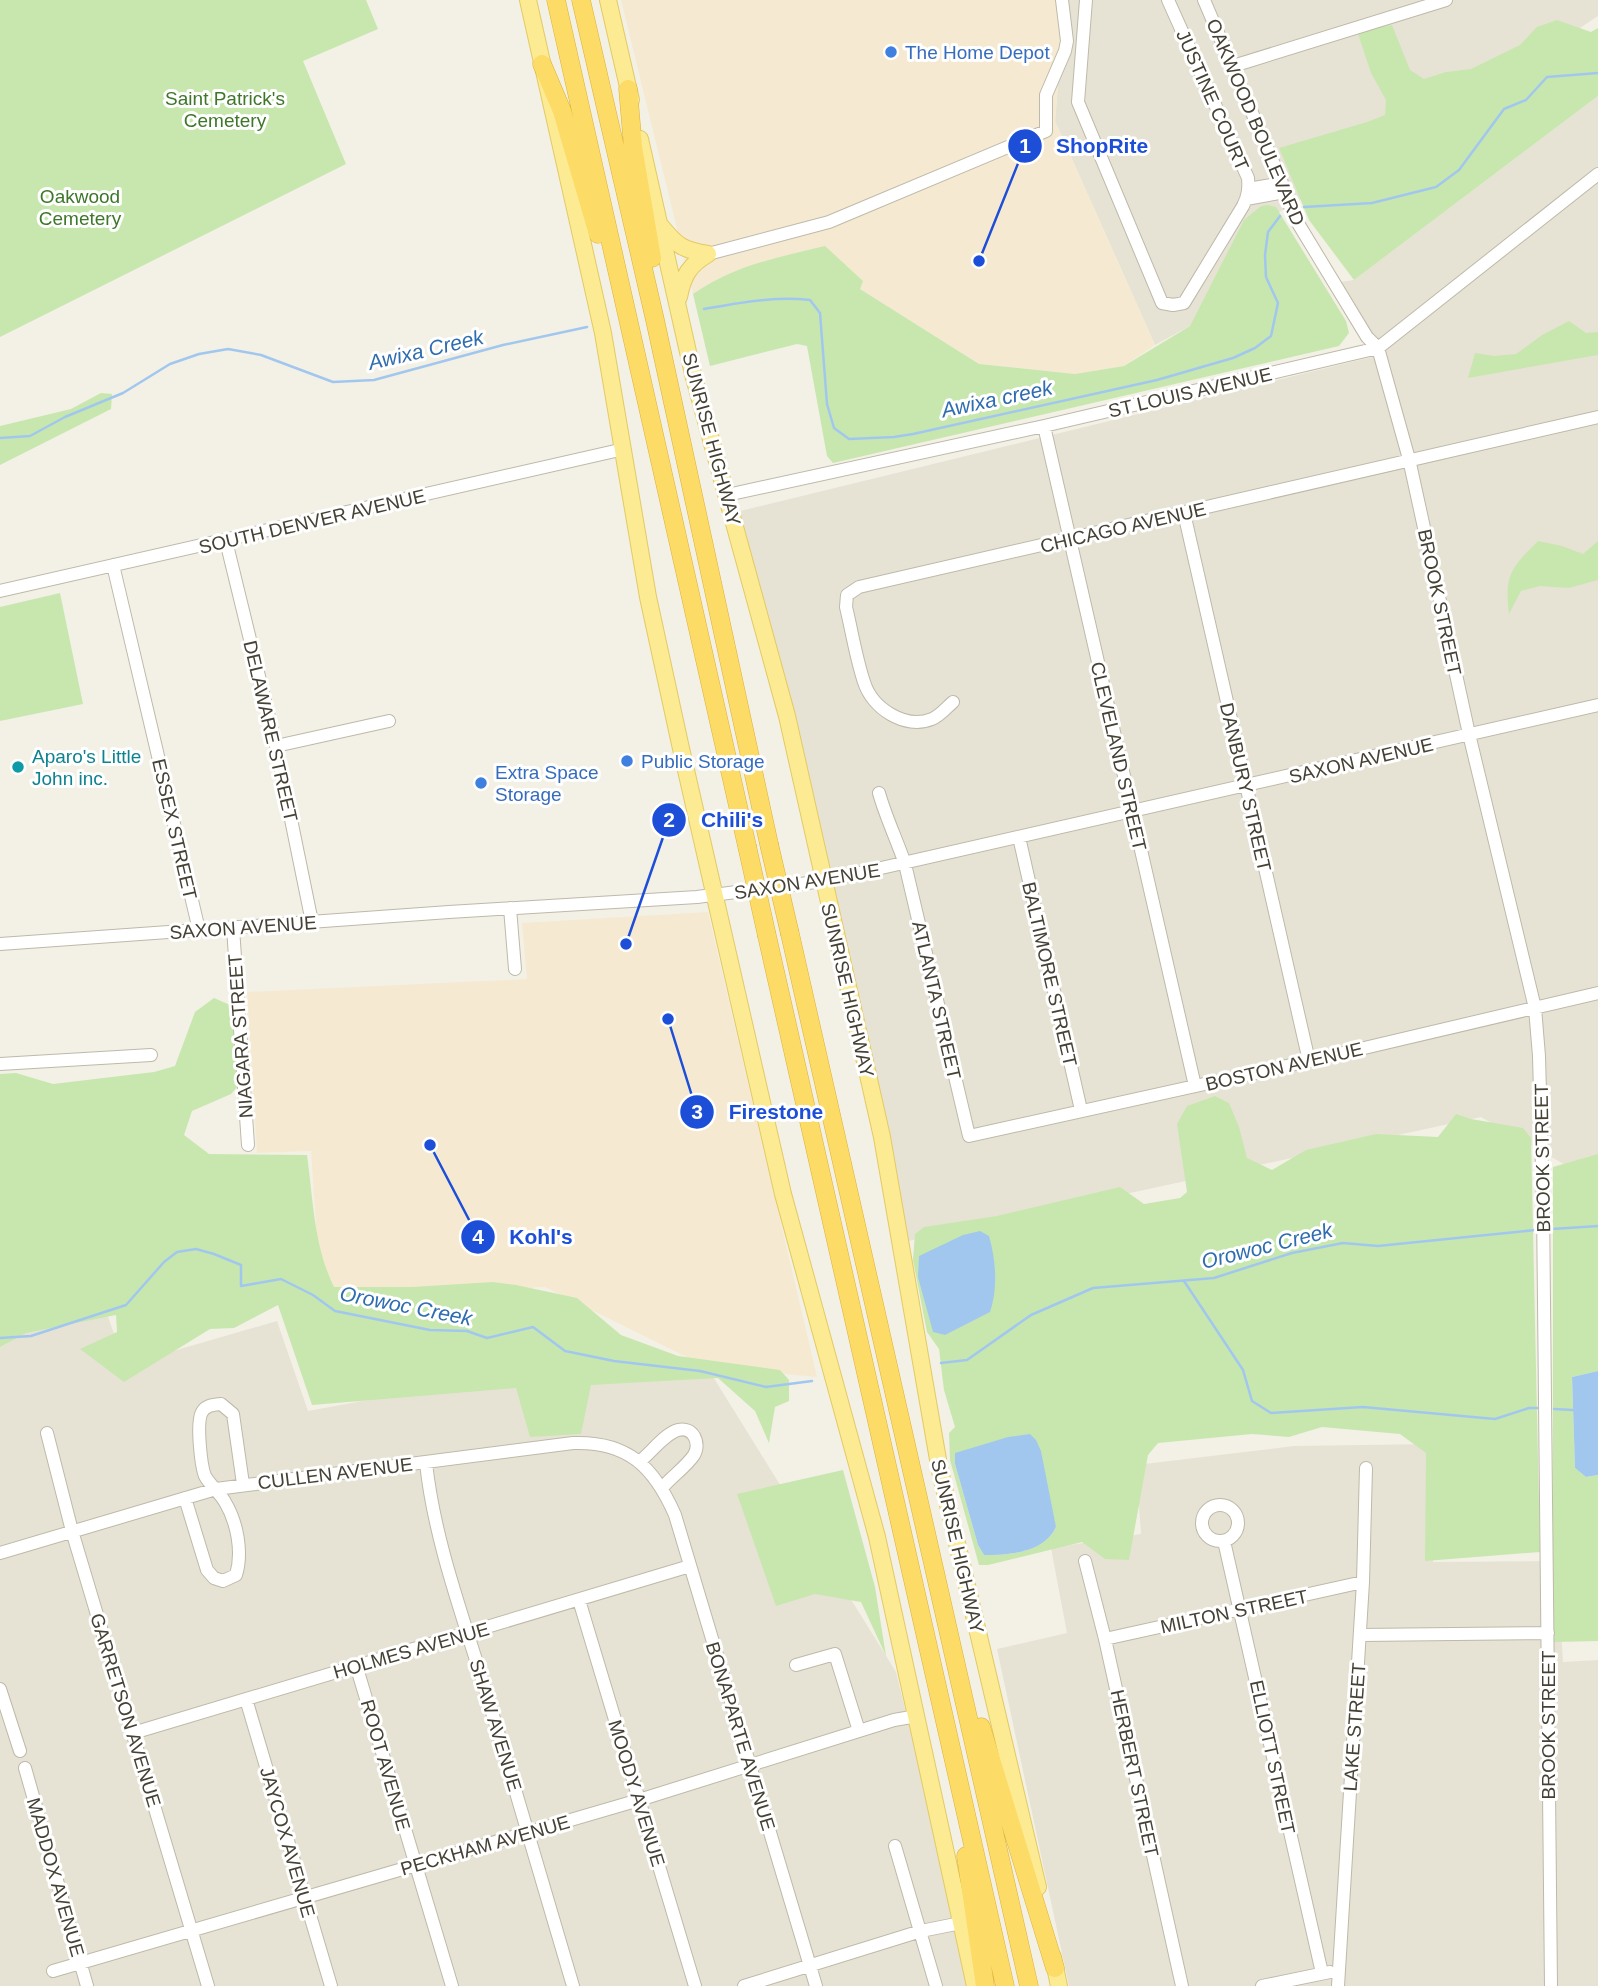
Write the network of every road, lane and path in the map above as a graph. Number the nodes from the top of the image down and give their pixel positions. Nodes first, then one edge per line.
1 (528, 0) edge
2 (556, 0) edge
3 (581, 0) edge
4 (608, 0) edge
5 (1062, 0) edge
6 (1086, 0) edge
7 (1168, 0) edge
8 (1204, 0) edge
9 (1446, 0) edge
10 (542, 64) junction
11 (1233, 66) junction
12 (628, 89) junction
13 (1598, 174) edge
14 (1284, 188) junction
15 (1247, 194) junction
16 (659, 223) junction
17 (708, 254) junction
18 (677, 303) junction
19 (655, 320) junction
20 (629, 322) junction
21 (1378, 348) junction
22 (1598, 417) edge
23 (1044, 426) junction
24 (624, 449) junction
25 (1409, 459) junction
26 (727, 495) junction
27 (1184, 513) junction
28 (1069, 539) junction
29 (226, 541) junction
30 (113, 565) junction
31 (0, 591) edge
32 (953, 702) dead end
33 (1598, 705) edge
34 (389, 721) dead end
35 (1469, 734) junction
36 (276, 746) junction
37 (1246, 786) junction
38 (879, 793) dead end
39 (1131, 811) junction
40 (1019, 837) junction
41 (905, 864) junction
42 (824, 881) junction
43 (715, 895) junction
44 (510, 908) junction
45 (312, 922) junction
46 (233, 928) junction
47 (199, 930) junction
48 (0, 944) edge
49 (515, 969) dead end
50 (1598, 993) edge
51 (1535, 1008) junction
52 (151, 1055) dead end
53 (1309, 1061) junction
54 (0, 1064) edge
55 (1195, 1086) junction
56 (1081, 1110) junction
57 (969, 1136) joint
58 (248, 1145) dead end
59 (47, 1433) dead end
60 (639, 1462) junction
61 (426, 1463) junction
62 (1366, 1468) dead end
63 (243, 1484) junction
64 (663, 1487) junction
65 (216, 1489) junction
66 (185, 1498) junction
67 (72, 1531) junction
68 (1224, 1541) dead end
69 (0, 1553) edge
70 (1085, 1561) dead end
71 (690, 1566) junction
72 (1363, 1582) junction
73 (579, 1600) junction
74 (1240, 1610) junction
75 (468, 1633) junction
76 (1548, 1633) junction
77 (1360, 1635) junction
78 (1105, 1639) junction
79 (954, 1655) junction
80 (356, 1665) junction
81 (796, 1665) dead end
82 (0, 1689) edge
83 (246, 1699) junction
84 (916, 1716) junction
85 (859, 1731) junction
86 (133, 1733) junction
87 (20, 1751) dead end
88 (751, 1767) junction
89 (26, 1768) dead end
90 (639, 1800) junction
91 (967, 1818) junction
92 (529, 1833) junction
93 (895, 1846) dead end
94 (415, 1866) junction
95 (305, 1899) junction
96 (961, 1923) junction
97 (921, 1931) junction
98 (192, 1933) junction
99 (81, 1965) junction
100 (809, 1966) junction
101 (1055, 1968) junction
102 (1339, 1971) junction
103 (53, 1972) dead end
104 (1322, 1973) junction
105 (88, 1986) edge
106 (208, 1986) edge
107 (331, 1986) edge
108 (452, 1986) edge
109 (573, 1986) edge
110 (695, 1986) edge
111 (744, 1986) edge
112 (816, 1986) edge
113 (936, 1986) edge
114 (975, 1986) edge
115 (985, 1986) edge
116 (1005, 1986) edge
117 (1029, 1986) edge
118 (1059, 1986) edge
119 (1182, 1986) edge
120 (1262, 1986) edge
121 (1338, 1986) edge
122 (1551, 1986) edge

1 - 10 main road
2 - 20 highway
3 - 19 highway, SUNRISE HIGHWAY
4 - 12 main road, SUNRISE HIGHWAY
5 - 17 street
6 - 15 street, JUSTINE COURT
7 - 15 street, JUSTINE COURT
8 - 11 street, OAKWOOD BOULEVARD
9 - 11 street
10 - 20 highway
10 - 24 main road
11 - 14 street, OAKWOOD BOULEVARD
12 - 16 main road, SUNRISE HIGHWAY
12 - 19 highway
13 - 21 street, ST LOUIS AVENUE
14 - 15 street
14 - 21 street, OAKWOOD BOULEVARD
16 - 17 main road
16 - 18 main road, SUNRISE HIGHWAY
17 - 18 main road
18 - 26 main road, SUNRISE HIGHWAY
19 - 79 highway, SUNRISE HIGHWAY, bridge
20 - 91 highway, bridge
21 - 23 street, ST LOUIS AVENUE
21 - 25 street, BROOK STREET
22 - 25 street, CHICAGO AVENUE
23 - 26 street, ST LOUIS AVENUE
23 - 28 street, CLEVELAND STREET
24 - 29 street, SOUTH DENVER AVENUE
24 - 43 main road
25 - 27 street, CHICAGO AVENUE
25 - 35 street, BROOK STREET
26 - 42 main road, SUNRISE HIGHWAY
27 - 28 street, CHICAGO AVENUE
27 - 37 street, DANBURY STREET
28 - 32 street, CHICAGO AVENUE
28 - 39 street, CLEVELAND STREET
29 - 30 street, SOUTH DENVER AVENUE
29 - 36 street, DELAWARE STREET
30 - 31 street, SOUTH DENVER AVENUE
30 - 47 street, ESSEX STREET
33 - 35 street, SAXON AVENUE
34 - 36 street
35 - 37 street, SAXON AVENUE
35 - 51 street, BROOK STREET
36 - 45 street, DELAWARE STREET
37 - 39 street, SAXON AVENUE
37 - 53 street, DANBURY STREET
38 - 41 street, ATLANTA STREET
39 - 40 street, SAXON AVENUE
39 - 55 street, CLEVELAND STREET
40 - 41 street, SAXON AVENUE
40 - 56 street, BALTIMORE STREET
41 - 42 street, SAXON AVENUE
41 - 57 street, ATLANTA STREET
42 - 43 street, SAXON AVENUE
42 - 101 main road, SUNRISE HIGHWAY
43 - 44 street, SAXON AVENUE
43 - 84 main road
44 - 45 street, SAXON AVENUE
44 - 49 street
45 - 46 street, SAXON AVENUE
46 - 47 street, SAXON AVENUE
46 - 58 street, NIAGARA STREET
47 - 48 street, SAXON AVENUE
50 - 51 street, BOSTON AVENUE
51 - 53 street, BOSTON AVENUE
51 - 76 street, BROOK STREET
52 - 54 street
53 - 55 street, BOSTON AVENUE
55 - 56 street, BOSTON AVENUE
56 - 57 street, BOSTON AVENUE
59 - 67 street, GARRETSON AVENUE
60 - 61 street, CULLEN AVENUE
60 - 64 street, CULLEN AVENUE
60 - 64 street
61 - 63 street, CULLEN AVENUE
61 - 75 street, SHAW AVENUE
62 - 72 street, LAKE STREET
63 - 65 street, CULLEN AVENUE
63 - 65 street
64 - 71 street, BONAPARTE AVENUE
65 - 66 street, CULLEN AVENUE
65 - 66 street
66 - 67 street, CULLEN AVENUE
67 - 69 street, CULLEN AVENUE
67 - 86 street, GARRETSON AVENUE
68 - 74 street, ELLIOTT STREET
70 - 78 street, HERBERT STREET
71 - 73 street, HOLMES AVENUE
71 - 88 street, BONAPARTE AVENUE
72 - 74 street, MILTON STREET
72 - 77 street, LAKE STREET
73 - 75 street, HOLMES AVENUE
73 - 90 street, MOODY AVENUE
74 - 78 street, MILTON STREET
74 - 104 street, ELLIOTT STREET
75 - 80 street, HOLMES AVENUE
75 - 92 street, SHAW AVENUE
76 - 77 street
76 - 122 street, BROOK STREET
77 - 102 street, LAKE STREET
78 - 119 street, HERBERT STREET
79 - 101 highway
79 - 117 highway, SUNRISE HIGHWAY
80 - 83 street, HOLMES AVENUE
80 - 94 street, ROOT AVENUE
81 - 85 street
82 - 87 street
83 - 86 street, HOLMES AVENUE
83 - 95 street, JAYCOX AVENUE
84 - 85 street, PECKHAM AVENUE
84 - 96 main road
85 - 88 street, PECKHAM AVENUE
86 - 98 street, GARRETSON AVENUE
88 - 90 street, PECKHAM AVENUE
88 - 100 street, BONAPARTE AVENUE
89 - 99 street, MADDOX AVENUE
90 - 92 street, PECKHAM AVENUE
90 - 110 street, MOODY AVENUE
91 - 115 highway
91 - 116 highway
92 - 94 street, PECKHAM AVENUE
92 - 109 street, SHAW AVENUE
93 - 97 street
94 - 95 street, PECKHAM AVENUE
94 - 108 street, ROOT AVENUE
95 - 98 street, PECKHAM AVENUE
95 - 107 street, JAYCOX AVENUE
96 - 97 street
96 - 114 main road
97 - 100 street
97 - 113 street
98 - 99 street, PECKHAM AVENUE
98 - 106 street, GARRETSON AVENUE
99 - 103 street, PECKHAM AVENUE
99 - 105 street, MADDOX AVENUE
100 - 111 street
100 - 112 street, BONAPARTE AVENUE
101 - 118 main road, SUNRISE HIGHWAY
102 - 104 street
102 - 121 street, LAKE STREET
104 - 120 street

